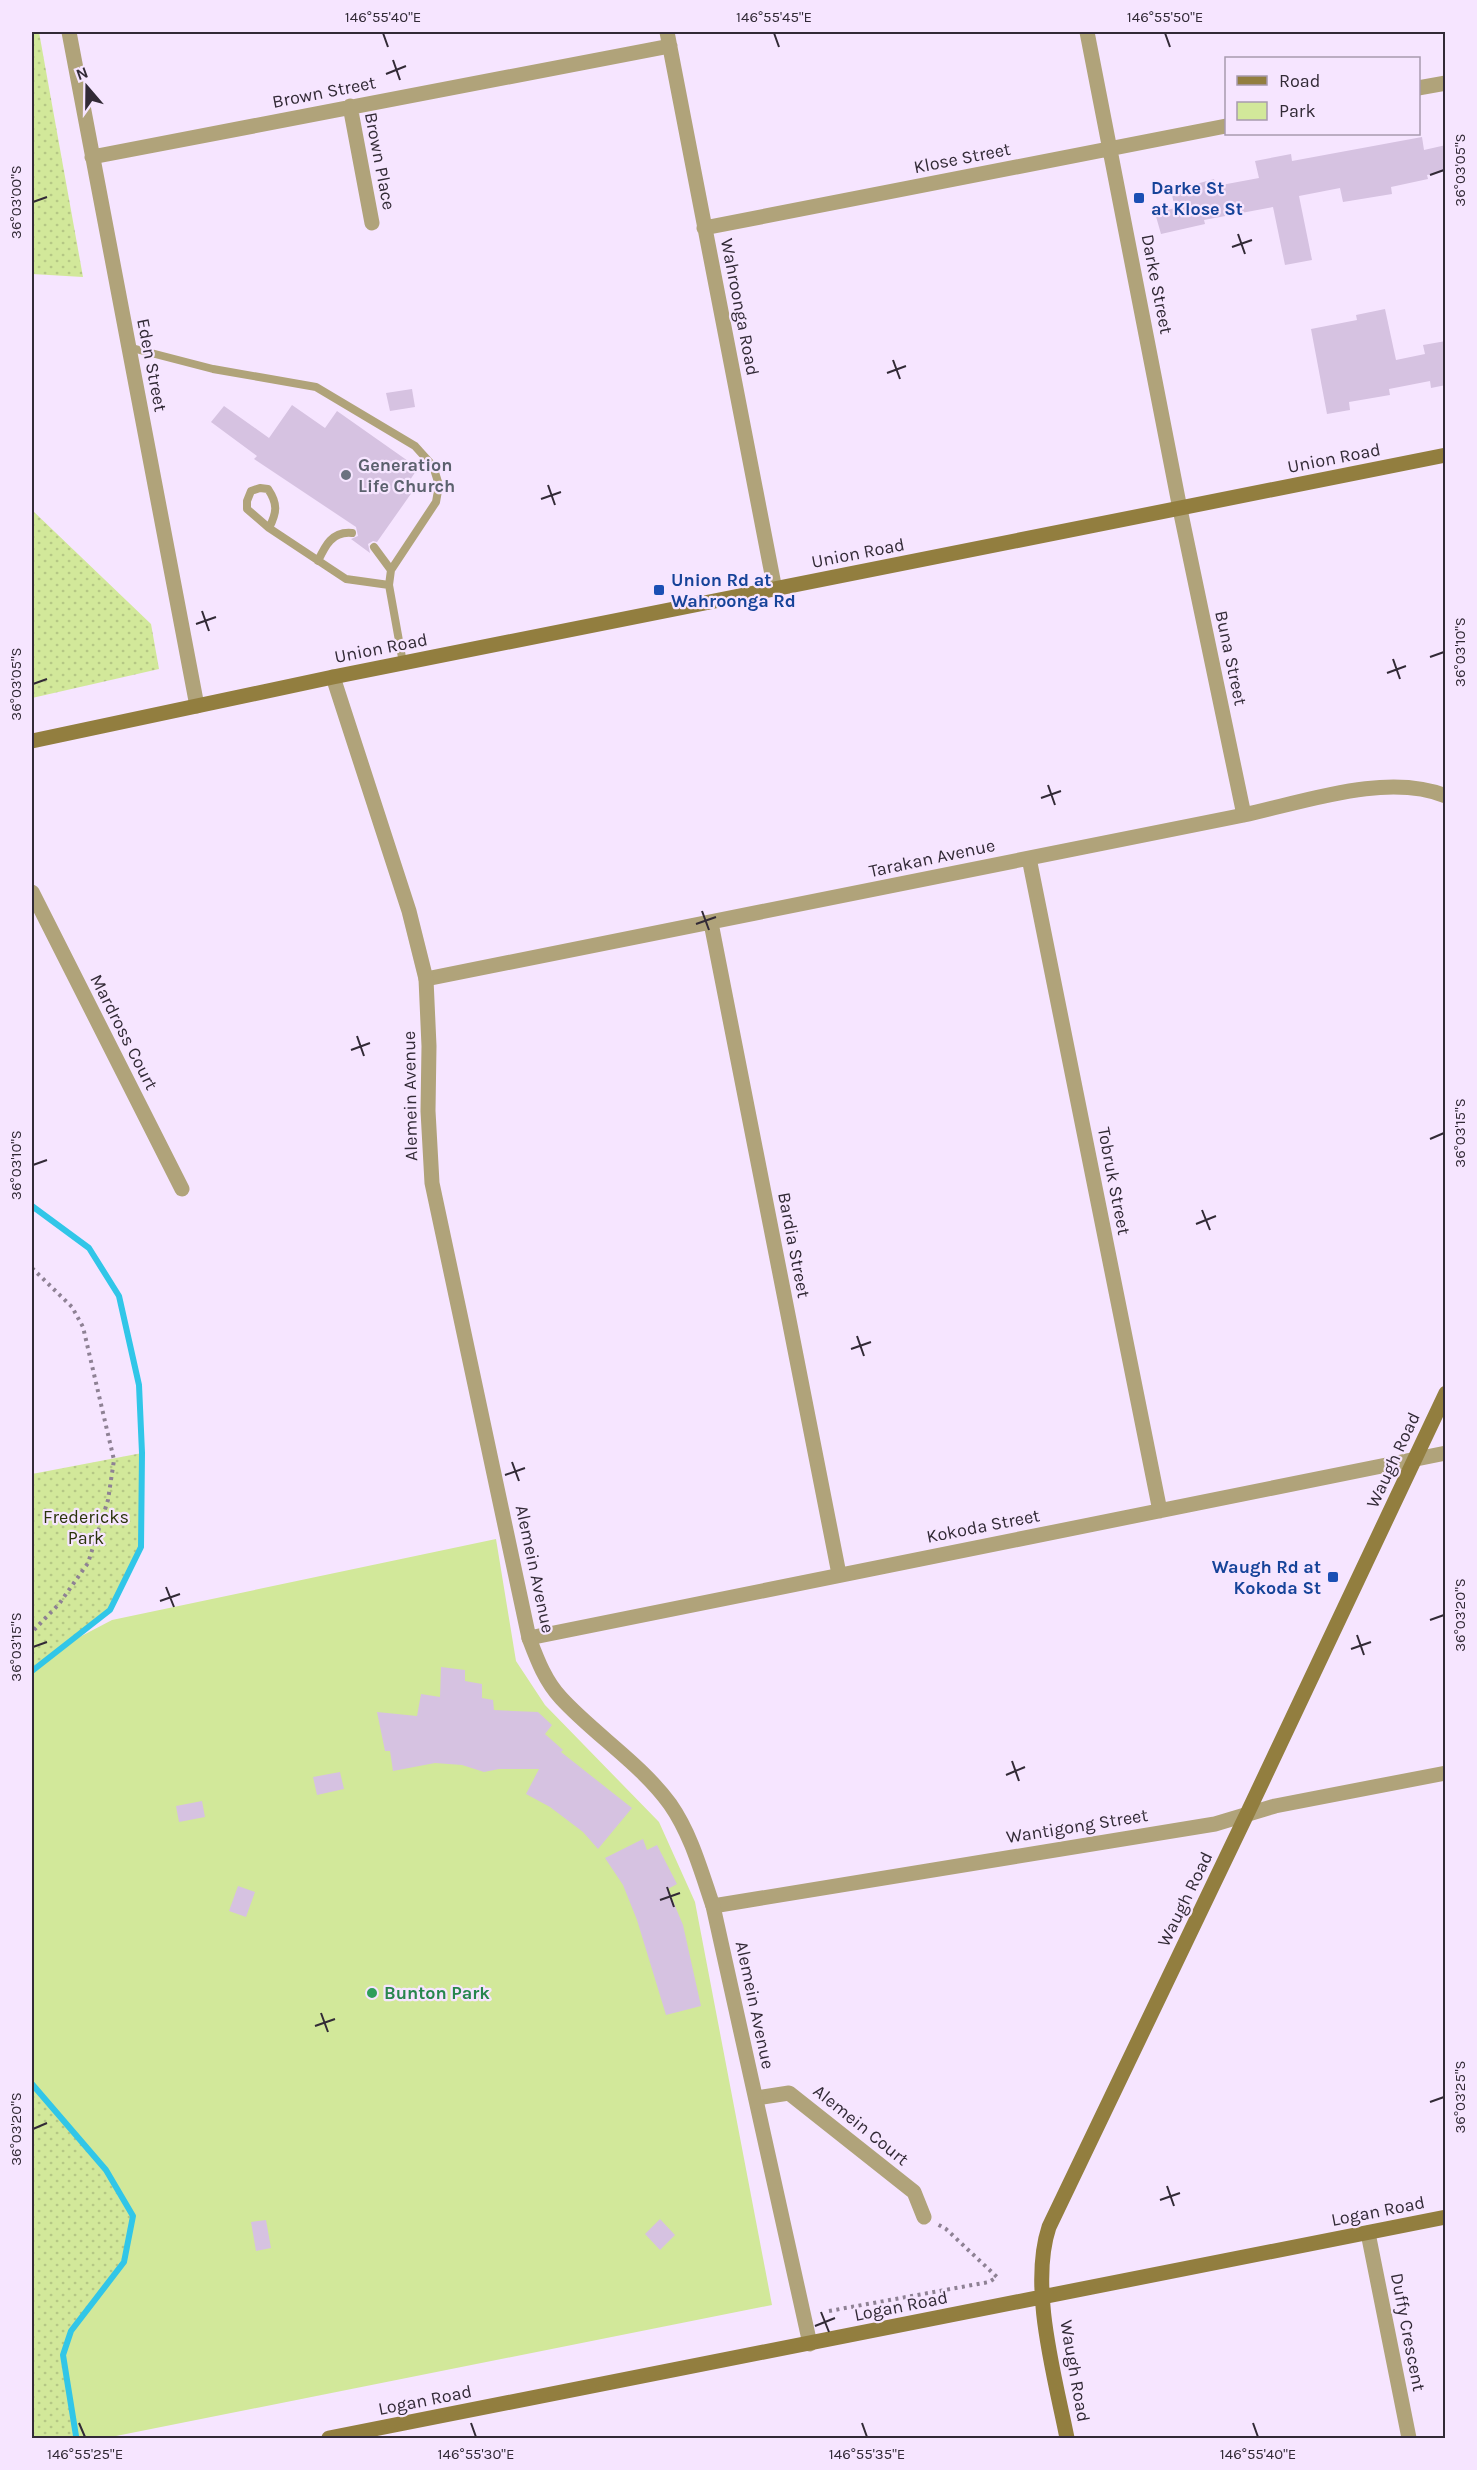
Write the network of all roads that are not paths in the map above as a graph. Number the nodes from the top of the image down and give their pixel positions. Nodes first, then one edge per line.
1 (69, 32) edge
2 (1087, 32) edge
3 (669, 39) edge
4 (1446, 83) edge
5 (1420, 88) edge
6 (350, 106) junction
7 (1225, 126) edge
8 (1111, 149) junction
9 (92, 158) junction
10 (372, 223) dead end
11 (704, 228) junction
12 (128, 347) junction
13 (1446, 455) edge
14 (1180, 509) junction
15 (269, 528) junction
16 (352, 533) dead end
17 (374, 547) dead end
18 (318, 561) junction
19 (391, 570) junction
20 (388, 585) junction
21 (775, 590) junction
22 (403, 663) junction
23 (333, 677) junction
24 (196, 706) junction
25 (32, 741) edge
26 (1446, 796) edge
27 (1244, 815) junction
28 (1029, 858) junction
29 (32, 892) edge
30 (711, 923) junction
31 (426, 979) junction
32 (182, 1189) dead end
33 (1446, 1393) edge
34 (1446, 1453) edge
35 (1414, 1459) junction
36 (1160, 1511) junction
37 (839, 1574) junction
38 (529, 1638) junction
39 (1446, 1773) edge
40 (1247, 1814) junction
41 (713, 1906) junction
42 (756, 2098) junction
43 (924, 2217) road end
44 (1446, 2217) edge
45 (1368, 2233) junction
46 (1044, 2297) junction
47 (810, 2344) junction
48 (329, 2439) edge
49 (1067, 2439) edge
50 (1409, 2439) edge

1 - 9 street, Eden Street
2 - 8 street, Darke Street
3 - 6 street, Brown Street
3 - 11 street, Wahroonga Road
4 - 5 street
6 - 9 street, Brown Street
6 - 10 street, Brown Place
7 - 8 street, Klose Street
8 - 11 street, Klose Street
8 - 14 street, Darke Street
9 - 12 street, Eden Street
11 - 21 street, Wahroonga Road
12 - 19 lane
12 - 24 street, Eden Street
13 - 14 main road, Union Road
14 - 21 main road, Union Road
14 - 27 street, Buna Street
15 - 15 lane
15 - 18 lane
16 - 18 lane
17 - 19 lane
18 - 20 lane
19 - 20 lane
20 - 22 lane
21 - 22 main road, Union Road
22 - 23 main road, Union Road
23 - 24 main road, Union Road
23 - 31 street, Alemein Avenue
24 - 25 main road, Union Road
26 - 27 street, Tarakan Avenue
27 - 28 street, Tarakan Avenue
28 - 30 street, Tarakan Avenue
28 - 36 street, Tobruk Street
29 - 32 street, Mardross Court
30 - 31 street, Tarakan Avenue
30 - 37 street, Bardia Street
31 - 38 street, Alemein Avenue
33 - 35 main road, Waugh Road
34 - 35 street, Kokoda Street
35 - 36 street, Kokoda Street
35 - 40 main road, Waugh Road
36 - 37 street, Kokoda Street
37 - 38 street, Kokoda Street
38 - 41 street, Alemein Avenue
39 - 40 street, Wantigong Street
40 - 41 street, Wantigong Street
40 - 46 main road, Waugh Road
41 - 42 street, Alemein Avenue
42 - 43 street, Alemein Court
42 - 47 street, Alemein Avenue
44 - 45 main road, Logan Road
45 - 46 main road, Logan Road
45 - 50 street, Duffy Crescent
46 - 47 main road, Logan Road
46 - 49 main road, Waugh Road
47 - 48 main road, Logan Road

